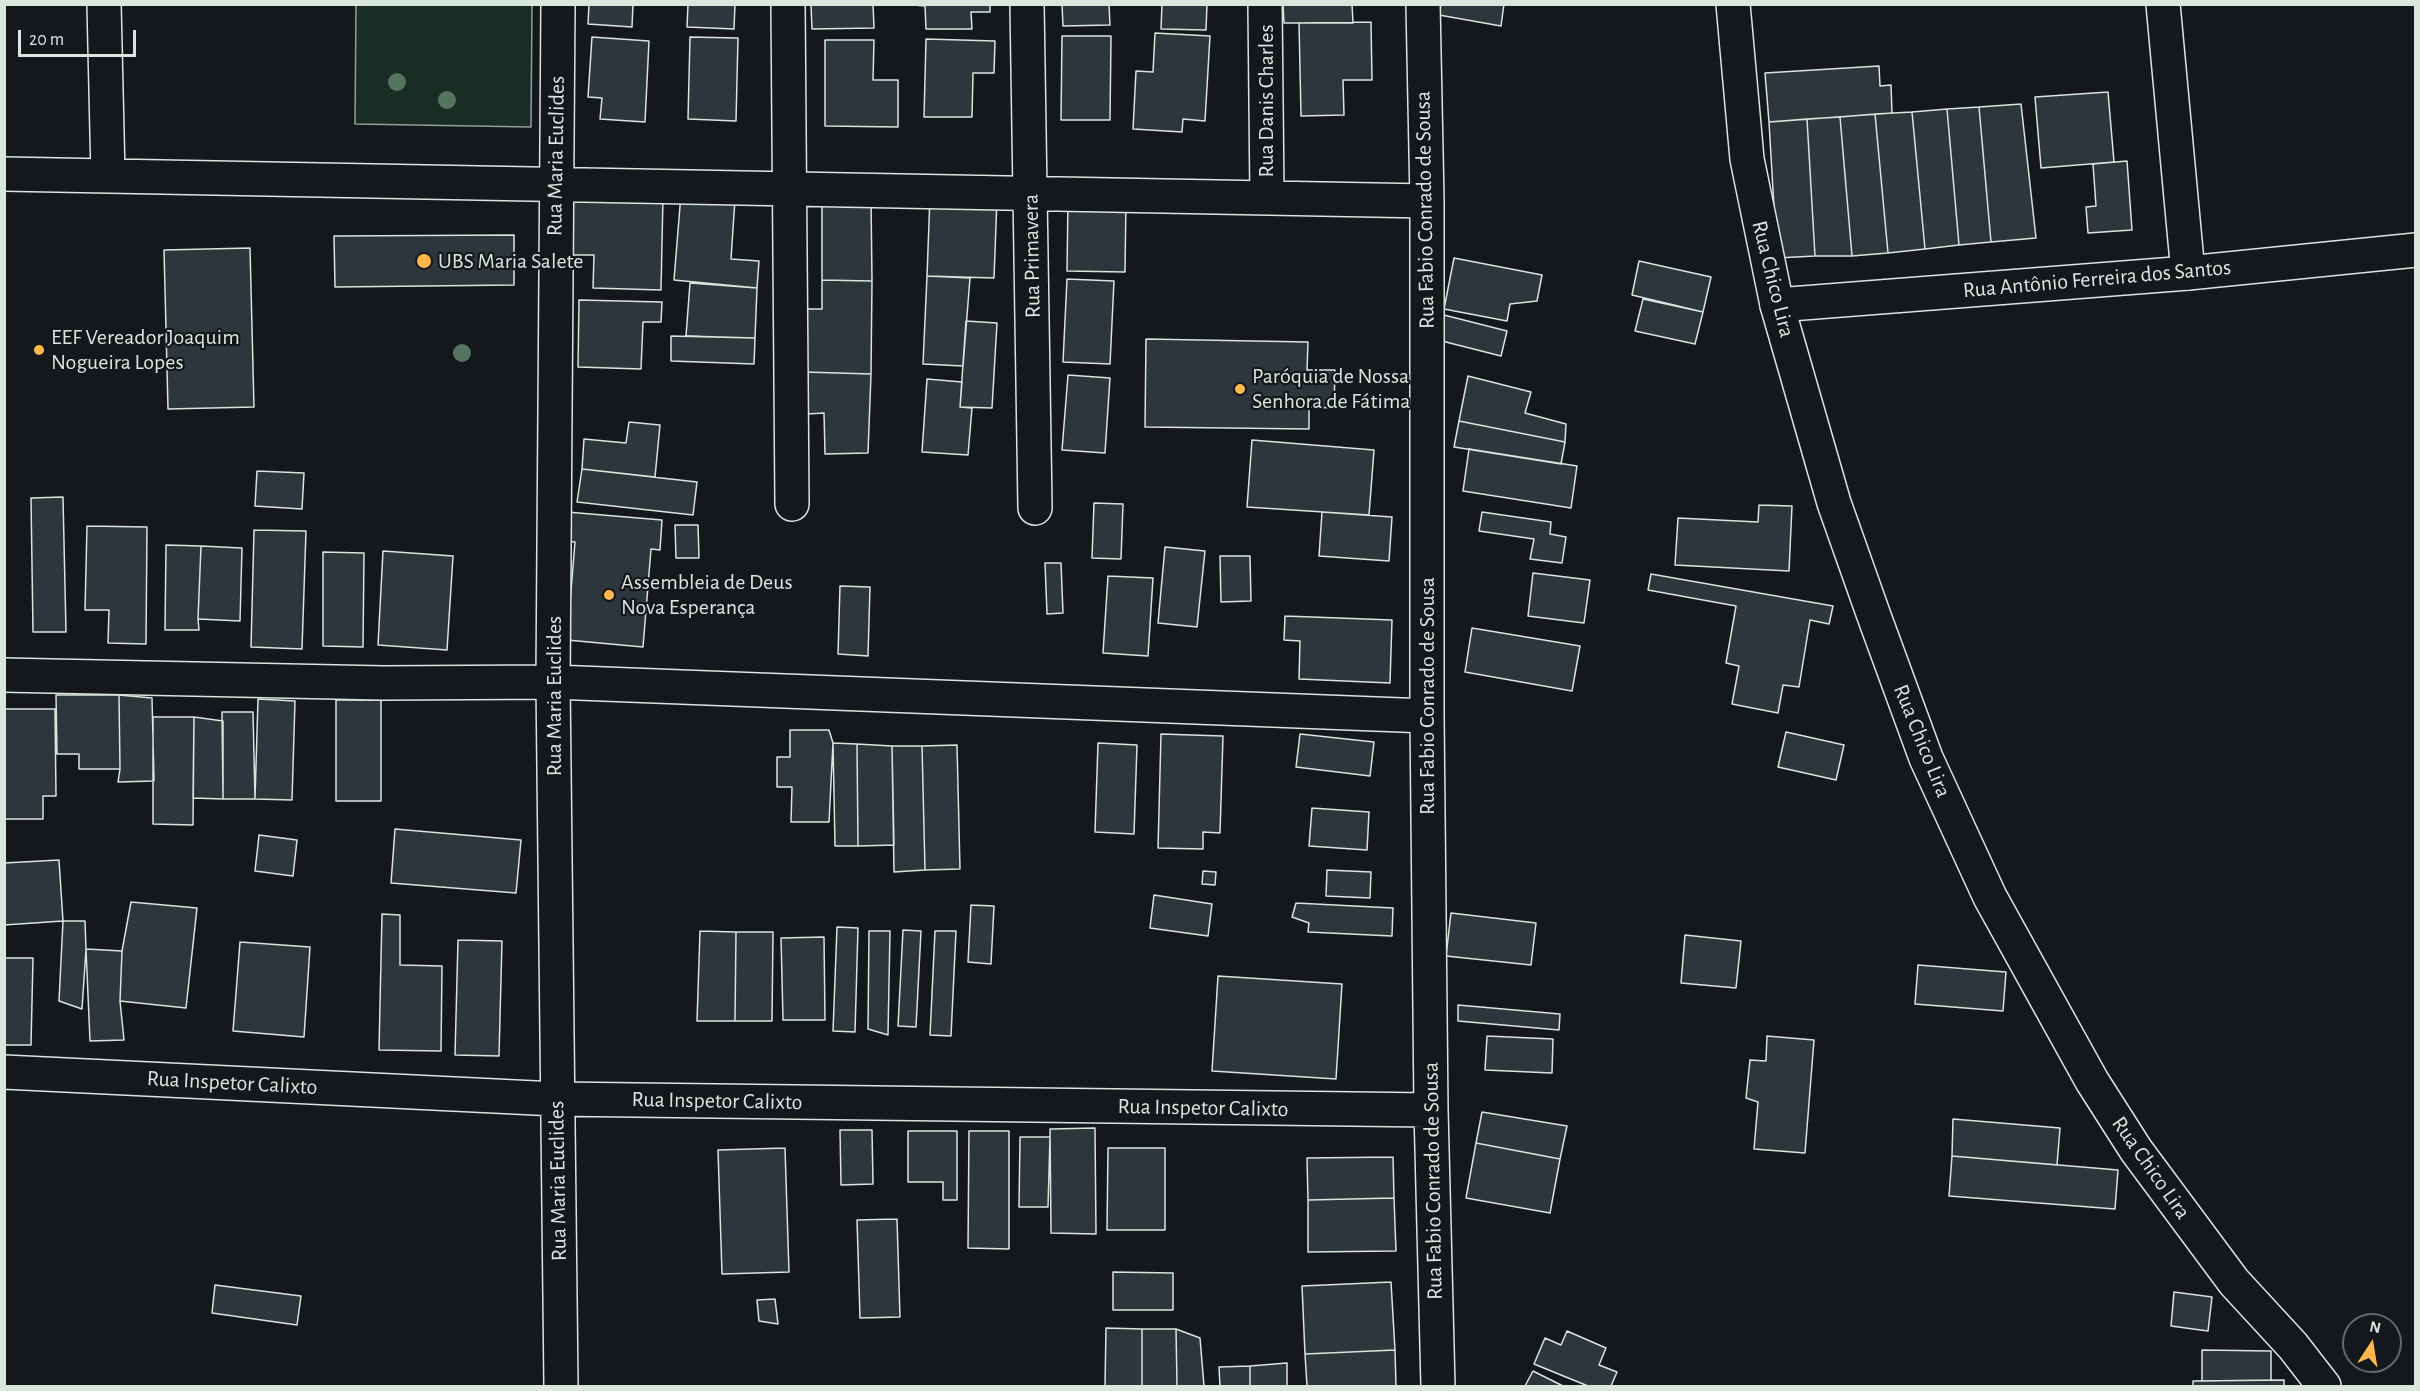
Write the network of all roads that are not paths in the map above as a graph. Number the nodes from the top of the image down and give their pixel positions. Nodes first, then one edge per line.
1 (104, 4) edge
2 (558, 4) edge
3 (789, 4) edge
4 (1027, 4) edge
5 (1265, 4) edge
6 (1423, 4) edge
7 (1733, 4) edge
8 (2163, 4) edge
9 (4, 174) edge
10 (108, 176) junction
11 (555, 184) junction
12 (791, 189) junction
13 (1031, 193) junction
14 (1267, 198) junction
15 (1427, 201) junction
16 (2415, 250) edge
17 (2188, 273) junction
18 (1777, 305) junction
19 (792, 504) dead end
20 (1035, 508) dead end
21 (4, 675) edge
22 (553, 682) junction
23 (1427, 716) junction
24 (4, 1072) edge
25 (556, 1099) junction
26 (1431, 1110) junction
27 (561, 1386) edge
28 (1438, 1386) edge
29 (2324, 1386) edge

1 - 10 street
2 - 11 street, Rua Maria Euclides
3 - 12 street
4 - 13 street, Rua Primavera
5 - 14 street, Rua Danis Charles
6 - 15 street, Rua Fabio Conrado de Sousa
7 - 18 street, Rua Chico Lira
8 - 17 street
9 - 10 street
10 - 11 street
11 - 12 street
11 - 22 street, Rua Maria Euclides
12 - 13 street
12 - 19 street
13 - 14 street
13 - 20 street, Rua Primavera
14 - 15 street
15 - 23 street, Rua Fabio Conrado de Sousa
16 - 17 street, Rua Antônio Ferreira dos Santos
17 - 18 street, Rua Antônio Ferreira dos Santos
18 - 29 street, Rua Chico Lira
21 - 22 street
22 - 23 street
22 - 25 street, Rua Maria Euclides
23 - 26 street, Rua Fabio Conrado de Sousa
24 - 25 street, Rua Inspetor Calixto
25 - 26 street, Rua Inspetor Calixto
25 - 27 street, Rua Maria Euclides
26 - 28 street, Rua Fabio Conrado de Sousa

